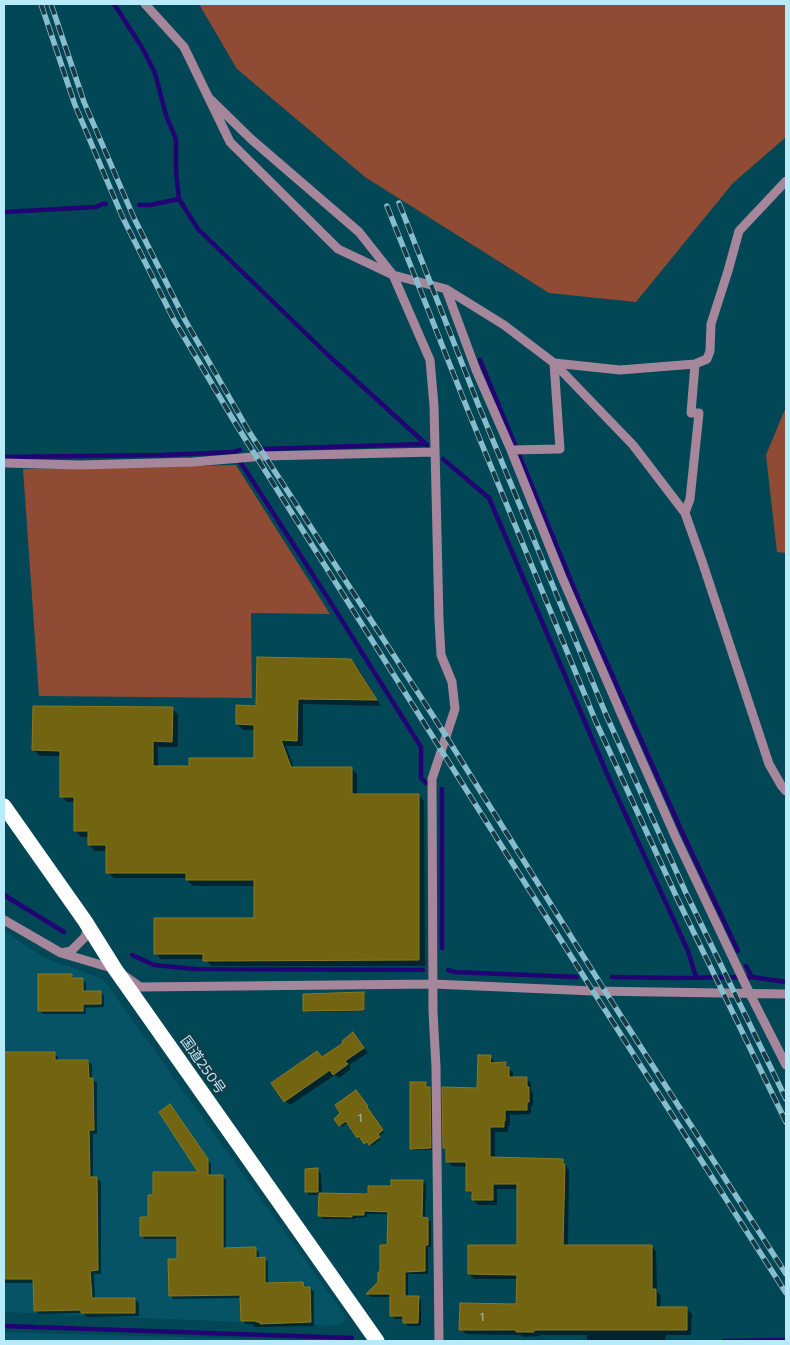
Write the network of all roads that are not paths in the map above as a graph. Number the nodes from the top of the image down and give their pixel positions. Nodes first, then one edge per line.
1 (145, 4) edge
2 (208, 98) junction
3 (786, 181) edge
4 (393, 275) junction
5 (446, 289) junction
6 (554, 363) junction
7 (695, 364) junction
8 (516, 450) junction
9 (434, 452) junction
10 (4, 464) edge
11 (685, 513) junction
12 (786, 791) edge
13 (4, 806) edge
14 (4, 920) edge
15 (86, 921) junction
16 (61, 953) junction
17 (115, 968) junction
18 (433, 984) junction
19 (750, 994) junction
20 (786, 994) edge
21 (786, 1065) edge
22 (378, 1341) edge
23 (439, 1341) edge

1 - 2 street
2 - 4 street
2 - 4 street
3 - 7 street
4 - 5 street
4 - 9 street
5 - 6 street
5 - 8 street
6 - 7 street
6 - 8 street
6 - 11 street
7 - 11 street
8 - 19 street
9 - 10 street
9 - 18 street
11 - 12 street
13 - 15 highway, 国道250号
14 - 16 street
15 - 16 street
15 - 17 highway, 国道250号
16 - 17 street
17 - 18 street
17 - 22 highway, 国道250号
18 - 19 street
18 - 23 street
19 - 20 street
19 - 21 street

